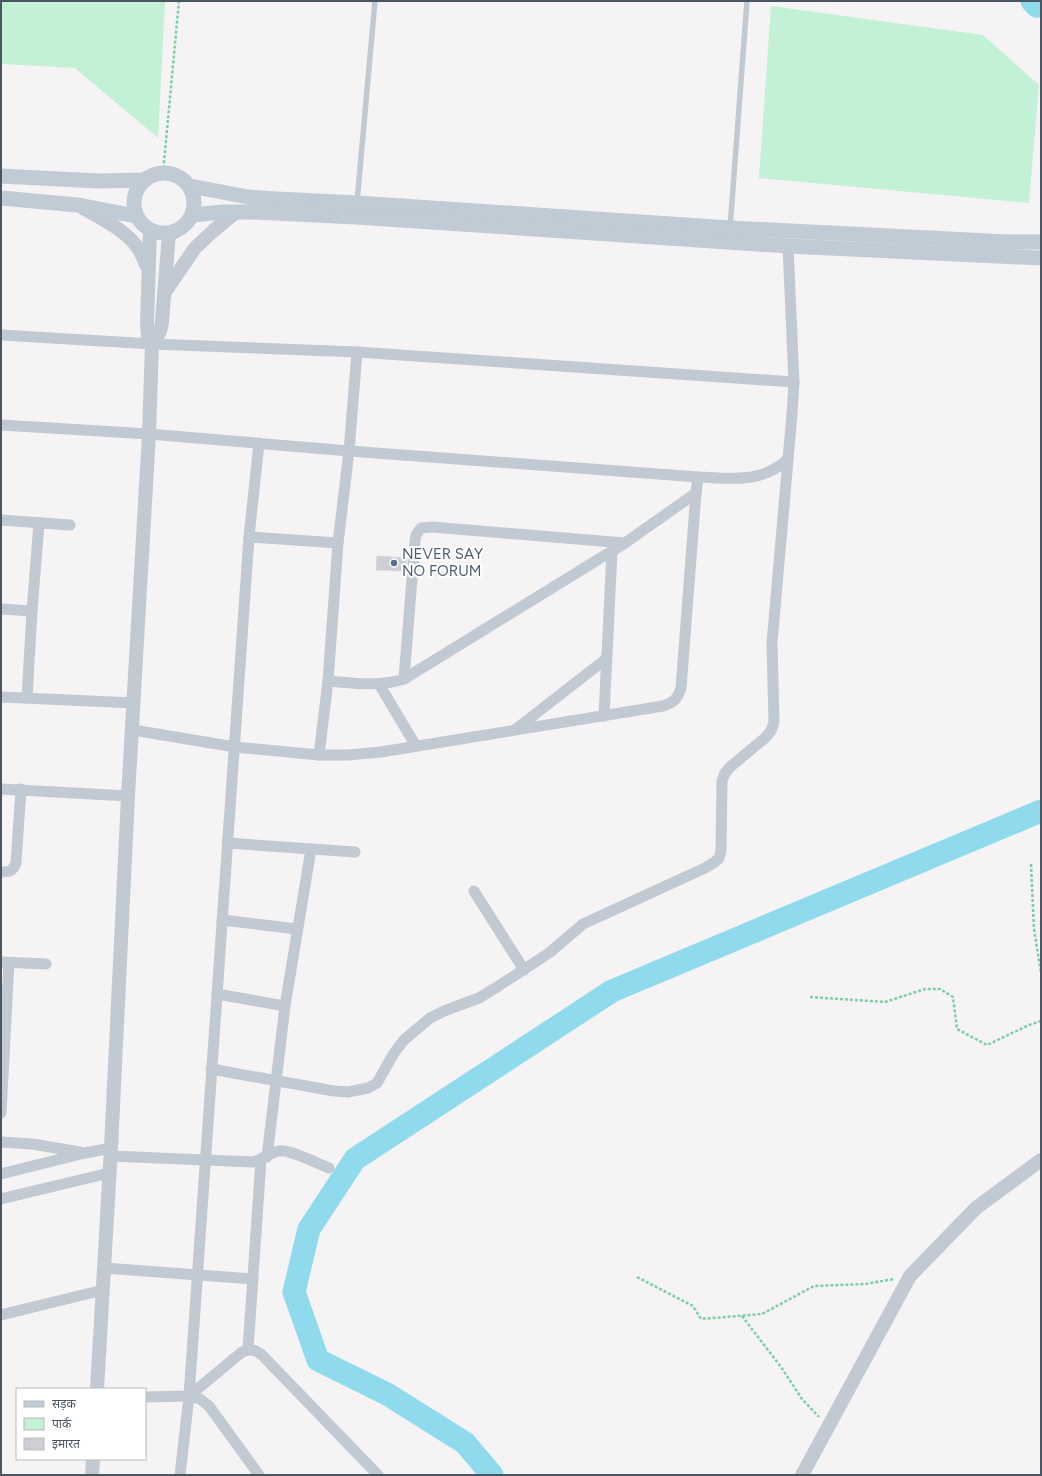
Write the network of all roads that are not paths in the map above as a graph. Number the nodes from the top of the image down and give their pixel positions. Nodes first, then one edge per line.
1 (375, 1) edge
2 (747, 1) edge
3 (1, 176) edge
4 (145, 180) junction
5 (190, 186) junction
6 (1, 198) edge
7 (357, 203) junction
8 (78, 205) junction
9 (236, 212) junction
10 (192, 215) junction
11 (136, 216) junction
12 (730, 228) junction
13 (150, 230) junction
14 (169, 233) junction
15 (1041, 242) edge
16 (788, 246) junction
17 (1041, 258) edge
18 (149, 271) junction
19 (164, 292) junction
20 (1, 335) edge
21 (152, 344) junction
22 (358, 352) junction
23 (794, 382) junction
24 (1, 425) edge
25 (149, 434) junction
26 (259, 443) junction
27 (349, 451) junction
28 (787, 460) junction
29 (698, 477) junction
30 (696, 493) junction
31 (1, 520) edge
32 (39, 523) junction
33 (70, 525) dead end
34 (249, 537) junction
35 (338, 543) junction
36 (625, 543) junction
37 (612, 551) junction
38 (1, 610) edge
39 (32, 611) junction
40 (606, 659) junction
41 (404, 679) junction
42 (328, 682) junction
43 (379, 684) junction
44 (1, 697) edge
45 (27, 698) junction
46 (134, 703) junction
47 (604, 716) junction
48 (133, 730) junction
49 (514, 730) junction
50 (235, 746) junction
51 (416, 746) junction
52 (319, 755) junction
53 (1, 789) edge
54 (21, 789) junction
55 (128, 796) junction
56 (227, 843) junction
57 (311, 849) junction
58 (355, 852) dead end
59 (1, 872) edge
60 (474, 891) dead end
61 (222, 920) junction
62 (297, 929) junction
63 (5, 962) edge
64 (46, 964) dead end
65 (524, 970) junction
66 (217, 994) junction
67 (285, 1006) junction
68 (3, 1050) edge
69 (212, 1069) junction
70 (276, 1080) junction
71 (1, 1112) edge
72 (1, 1142) edge
73 (85, 1152) junction
74 (111, 1152) junction
75 (264, 1158) junction
76 (205, 1160) junction
77 (1041, 1160) edge
78 (329, 1168) dead end
79 (109, 1173) junction
80 (1, 1174) edge
81 (1, 1199) edge
82 (104, 1268) junction
83 (196, 1276) junction
84 (253, 1279) junction
85 (103, 1290) junction
86 (1, 1315) edge
87 (248, 1349) junction
88 (97, 1388) edge
89 (146, 1396) edge
90 (189, 1396) junction
91 (92, 1460) edge
92 (255, 1472) edge
93 (92, 1475) edge
94 (180, 1475) edge
95 (378, 1475) edge
96 (802, 1475) edge

1 - 7 lane
2 - 12 lane
3 - 4 main road
4 - 5 main road
4 - 11 main road
5 - 7 main road
5 - 10 main road
6 - 8 main road
7 - 12 main road
8 - 11 main road
8 - 18 street
9 - 10 main road
9 - 16 main road
9 - 19 street
10 - 14 main road
11 - 13 main road
12 - 15 main road
13 - 14 main road
13 - 18 street
14 - 19 street
16 - 17 main road
16 - 23 street
18 - 21 street
19 - 21 street
20 - 21 street
21 - 22 street
21 - 25 street
22 - 23 street
22 - 27 street
23 - 28 street
24 - 25 street
25 - 26 street
25 - 46 street
26 - 27 street
26 - 34 street
27 - 29 street
27 - 35 street
28 - 29 street
28 - 65 street
29 - 30 street
30 - 36 street
30 - 47 street
31 - 32 street
32 - 33 street
32 - 39 street
34 - 35 street
34 - 50 street
35 - 42 street
36 - 37 street
36 - 41 street
37 - 40 street
37 - 41 street
38 - 39 street
39 - 45 street
40 - 47 street
40 - 49 street
41 - 43 street
42 - 43 street
42 - 52 street
43 - 51 street
44 - 45 street
45 - 46 street
46 - 48 street
47 - 49 street
48 - 50 street
48 - 55 street
49 - 51 street
50 - 52 street
50 - 56 street
51 - 52 street
53 - 54 street
54 - 55 street
54 - 59 street
55 - 74 street
56 - 57 street
56 - 61 street
57 - 58 street
57 - 62 street
60 - 65 street
61 - 62 street
61 - 66 street
62 - 67 street
63 - 64 street
63 - 68 street
65 - 70 street
66 - 67 street
66 - 69 street
67 - 70 street
68 - 71 street
69 - 70 street
69 - 76 street
70 - 75 street
72 - 73 street
73 - 74 street
73 - 80 street
74 - 76 street
74 - 79 street
75 - 76 street
75 - 78 street
75 - 84 street
76 - 83 street
77 - 96 street
79 - 81 street
79 - 82 street
82 - 83 street
82 - 85 street
83 - 84 street
83 - 90 street
84 - 87 street
85 - 86 street
85 - 88 street
87 - 90 street
87 - 95 street
89 - 90 street
90 - 92 street
90 - 94 street
91 - 93 street

